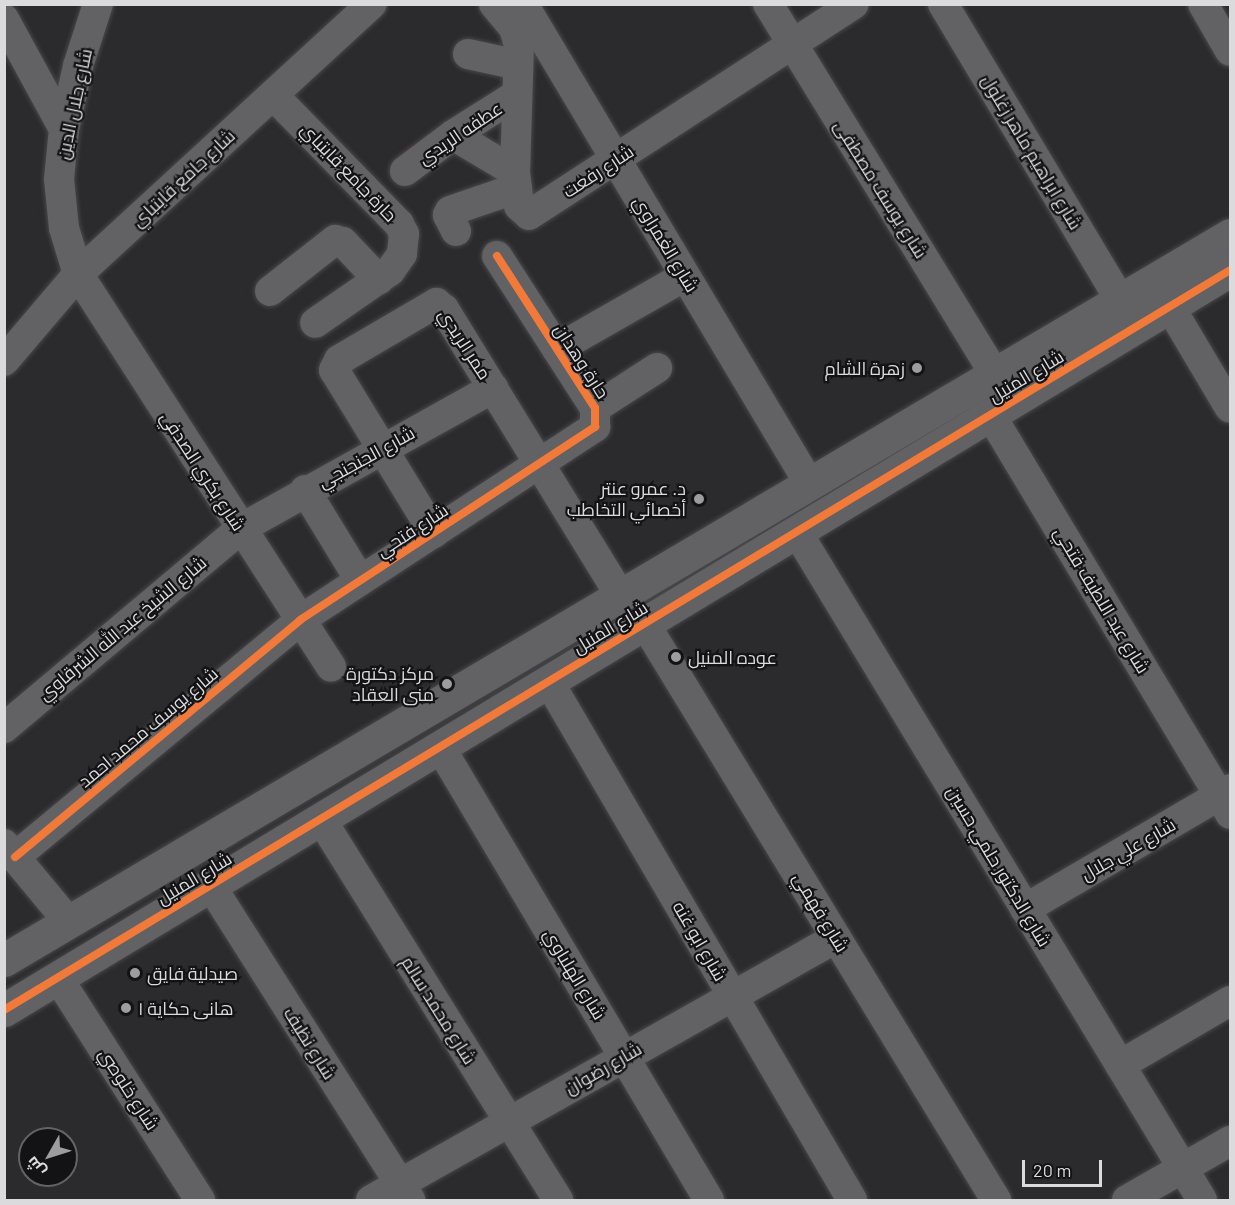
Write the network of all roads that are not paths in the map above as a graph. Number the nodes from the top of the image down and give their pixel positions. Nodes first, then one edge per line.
1 (98, 4) edge
2 (372, 4) edge
3 (494, 4) edge
4 (523, 4) edge
5 (768, 4) edge
6 (854, 4) edge
7 (943, 4) edge
8 (1203, 4) edge
9 (4, 19) edge
10 (792, 44) junction
11 (1230, 51) edge
12 (468, 54) dead end
13 (518, 65) junction
14 (273, 95) junction
15 (516, 95) junction
16 (64, 129) junction
17 (453, 135) junction
18 (616, 160) junction
19 (405, 171) dead end
20 (516, 180) junction
21 (456, 231) dead end
22 (1230, 236) edge
23 (497, 256) dead end
24 (1230, 270) edge
25 (78, 274) junction
26 (685, 276) junction
27 (380, 280) junction
28 (270, 291) dead end
29 (1120, 300) junction
30 (1170, 307) junction
31 (315, 323) dead end
32 (557, 349) junction
33 (4, 361) edge
34 (657, 368) dead end
35 (984, 380) junction
36 (493, 388) junction
37 (595, 408) junction
38 (1230, 408) edge
39 (991, 415) junction
40 (382, 448) junction
41 (540, 466) junction
42 (809, 483) junction
43 (305, 490) junction
44 (240, 529) junction
45 (796, 532) junction
46 (434, 533) junction
47 (360, 580) junction
48 (620, 595) junction
49 (300, 620) junction
50 (645, 624) junction
51 (332, 667) dead end
52 (549, 682) junction
53 (4, 728) edge
54 (440, 747) junction
55 (1227, 800) edge
56 (321, 819) junction
57 (10, 851) edge
58 (211, 886) junction
59 (1025, 909) junction
60 (67, 920) junction
61 (836, 938) junction
62 (4, 960) edge
63 (58, 978) junction
64 (732, 996) junction
65 (1230, 1001) edge
66 (4, 1010) edge
67 (624, 1057) junction
68 (1120, 1065) junction
69 (509, 1122) junction
70 (1230, 1141) edge
71 (1183, 1168) junction
72 (404, 1192) edge
73 (200, 1200) edge
74 (371, 1200) edge
75 (558, 1200) edge
76 (709, 1200) edge
77 (852, 1200) edge
78 (996, 1200) edge
79 (1127, 1200) edge
80 (1202, 1200) edge

1 - 16 street, شارع جلال الدين
2 - 14 street, شارع جامع قايتباي
3 - 13 street, شارع رفعت
4 - 18 street, شارع الغمراوي
5 - 10 street, شارع يوسف مصطفى
6 - 10 street, شارع رفعت
7 - 29 street, شارع ابراهيم ماهر زغلول
8 - 11 street
9 - 16 street
10 - 18 street, شارع رفعت
10 - 35 street, شارع يوسف مصطفى
12 - 13 street
13 - 15 street, شارع رفعت
14 - 25 street, شارع جامع قايتباي
14 - 27 street, حارة جامع قايتباي
15 - 17 street, عطفه الريدي
15 - 20 street, شارع رفعت
16 - 25 street, شارع جلال الدين
17 - 19 street, عطفه الريدي
17 - 20 street
18 - 20 street, شارع رفعت
18 - 26 street, شارع الغمراوي
20 - 21 street
22 - 29 street, شارع المنيل
23 - 32 street, حارة وهدان
24 - 30 street, شارع المنيل
25 - 33 street, شارع جامع قايتباي
25 - 44 street, شارع بكري الصدفي
26 - 32 street
26 - 42 street, شارع الغمراوي
27 - 28 street
27 - 31 street, حارة جامع قايتباي
29 - 35 street, شارع المنيل
30 - 38 street
30 - 39 street, شارع المنيل
32 - 37 street, حارة وهدان
34 - 37 street
35 - 39 street, شارع عبد اللطيف فتحي
35 - 42 street, شارع المنيل
36 - 40 street, شارع الجنجنجي
36 - 40 street, ممر الريدي
36 - 41 street, ممر الريدي
37 - 41 street, حارة وهدان
39 - 45 street, شارع المنيل
39 - 55 street, شارع عبد اللطيف فتحي
40 - 43 street, شارع الجنجنجي
40 - 46 street, ممر الريدي
41 - 46 street, شارع فتحي
41 - 48 street, ممر الريدي
42 - 48 street, شارع المنيل
43 - 44 street, شارع الجنجنجي
43 - 47 street
44 - 49 street, شارع بكري الصدفي
44 - 53 street, شارع الشيخ عبد الله الشرقاوي
45 - 50 street, شارع المنيل
45 - 59 street, شارع الدكتور حلمي حسين
46 - 47 street, شارع فتحي
47 - 49 street, شارع فتحي
48 - 60 street, شارع المنيل
49 - 51 street, شارع بكري الصدفي
49 - 57 street, شارع يوسف محمد احمد
50 - 52 street, شارع المنيل
50 - 61 street, شارع فهمي
52 - 54 street, شارع المنيل
52 - 64 street, شارع ابو غنه
54 - 56 street, شارع المنيل
54 - 67 street, شارع الهلباوي
55 - 59 street, شارع علي جلال
56 - 58 street, شارع المنيل
56 - 69 street, شارع محمد سالم
57 - 60 street
58 - 63 street, شارع المنيل
58 - 72 street, شارع نظيف
59 - 68 street, شارع الدكتور حلمي حسين
60 - 62 street, شارع المنيل
61 - 64 street, شارع رضوان
61 - 78 street, شارع فهمي
63 - 66 street, شارع المنيل
63 - 73 street, شارع خلوصي
64 - 67 street, شارع رضوان
64 - 77 street, شارع ابو غنه
65 - 68 street
67 - 69 street, شارع رضوان
67 - 76 street, شارع الهلباوي
68 - 71 street, شارع الدكتور حلمي حسين
69 - 72 street, شارع رضوان
69 - 75 street, شارع محمد سالم
70 - 71 street
71 - 79 street
71 - 80 street, شارع الدكتور حلمي حسين
72 - 74 street, شارع رضوان

